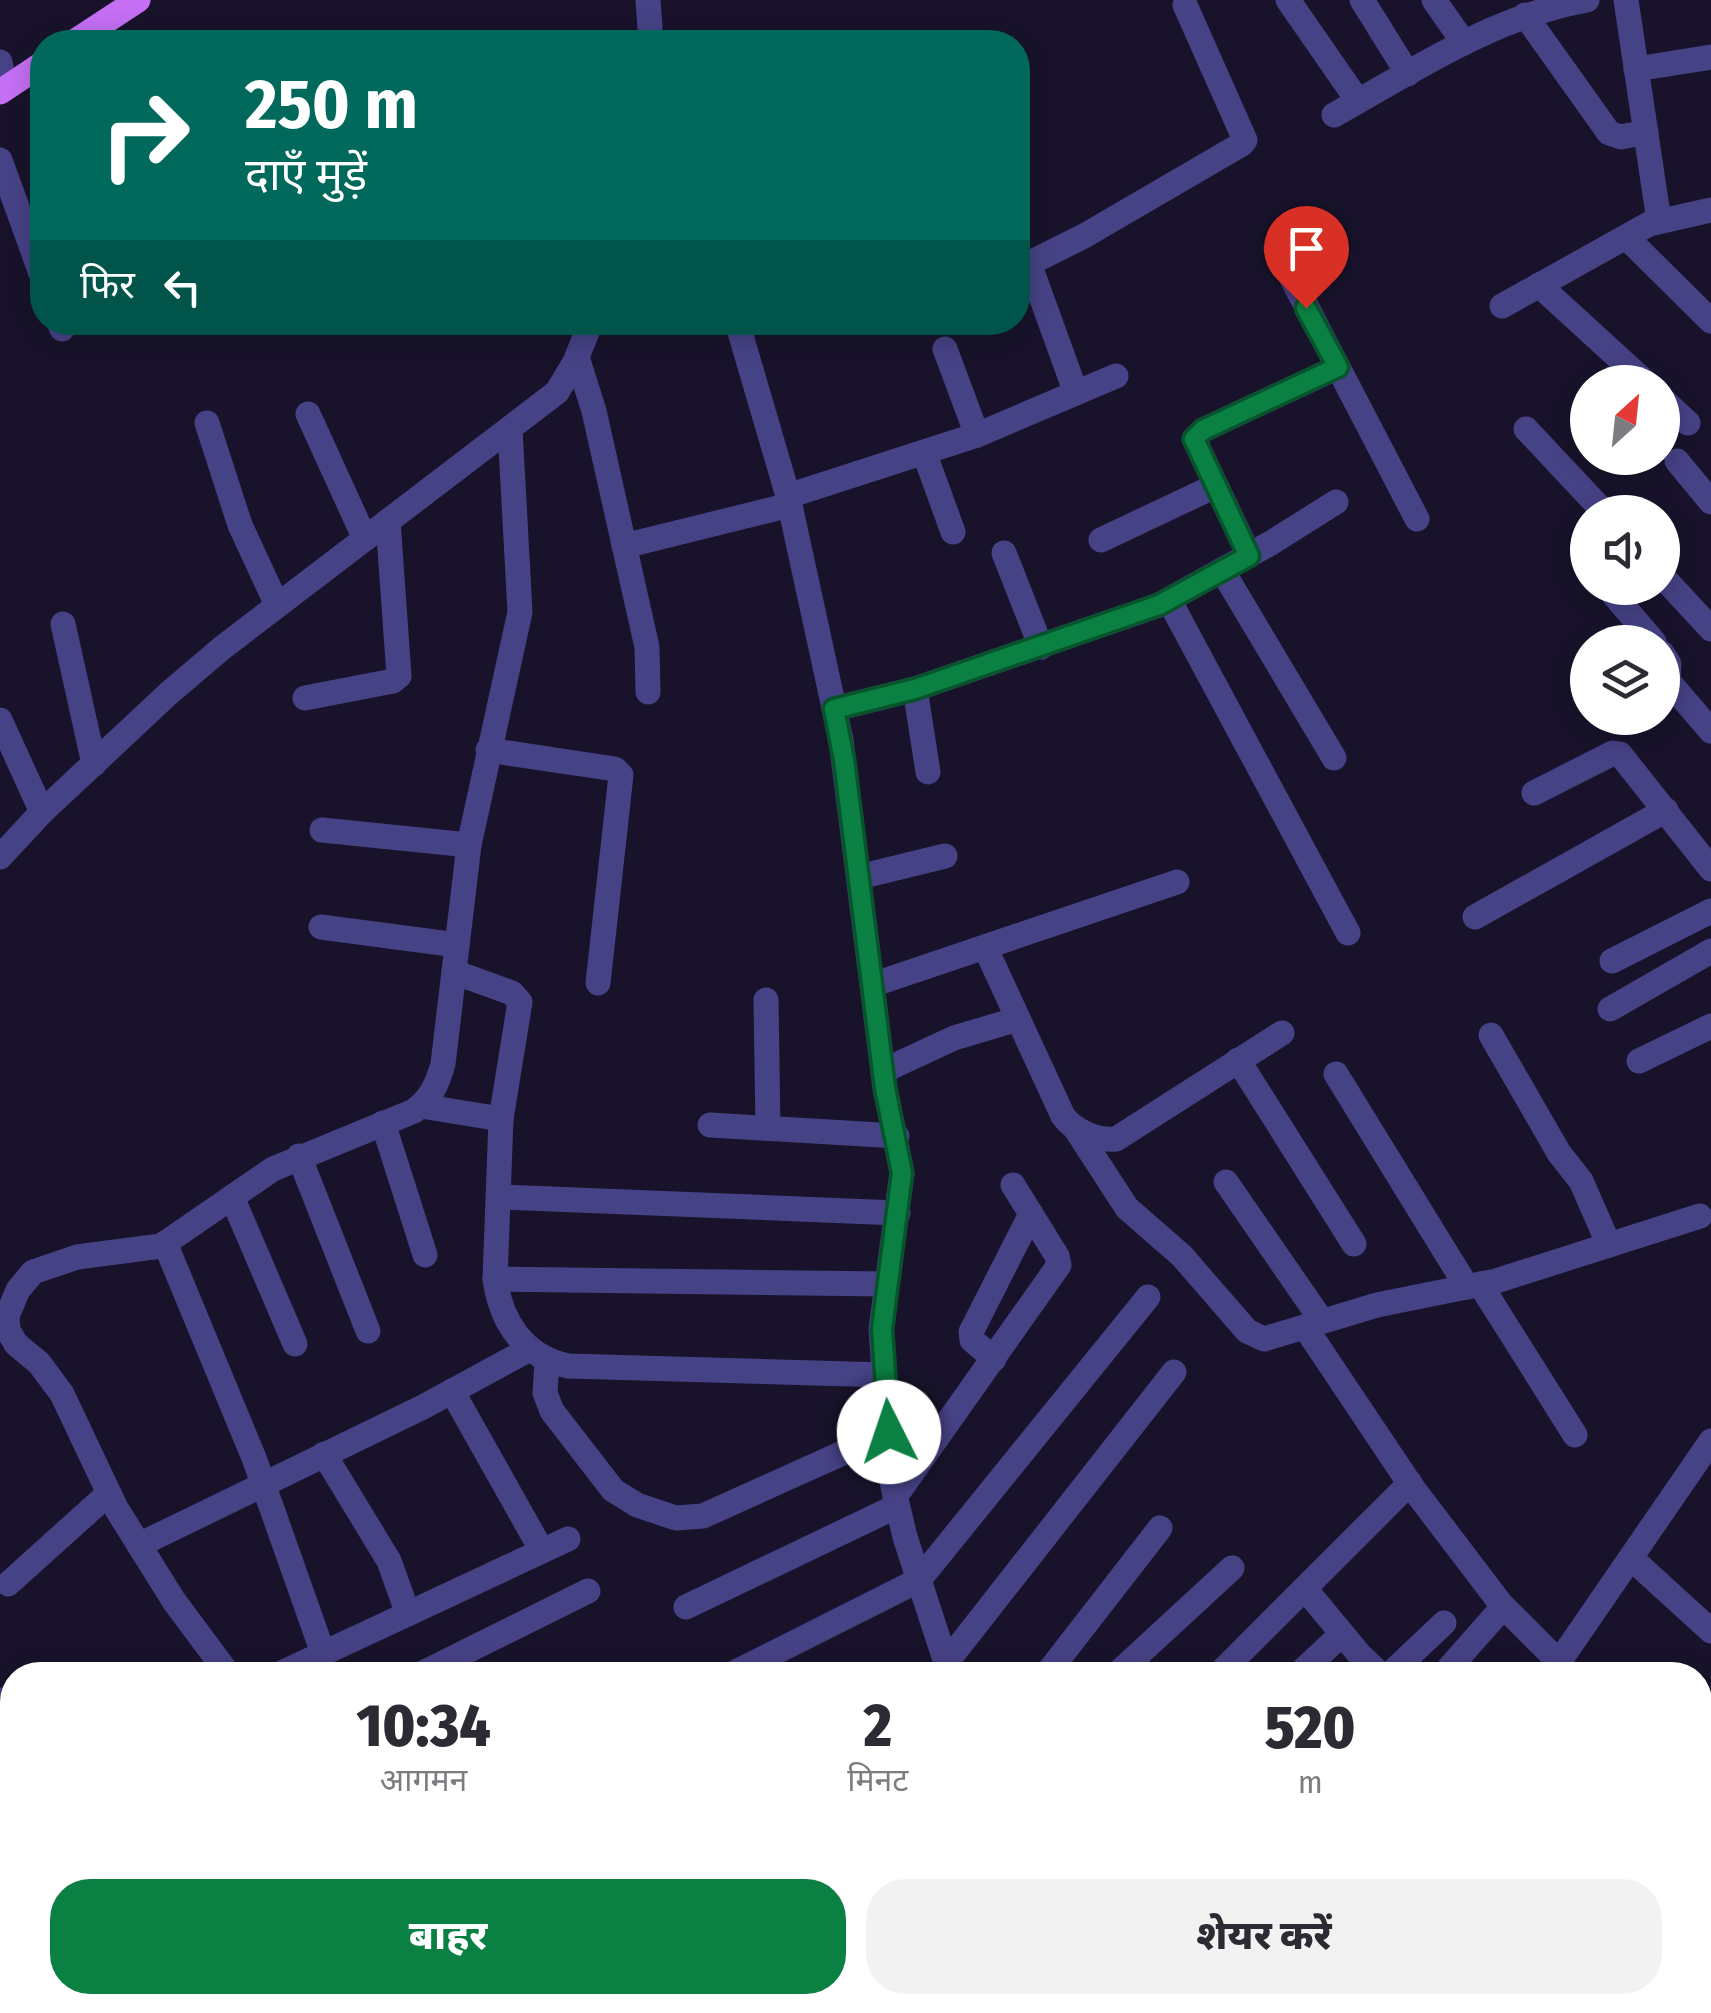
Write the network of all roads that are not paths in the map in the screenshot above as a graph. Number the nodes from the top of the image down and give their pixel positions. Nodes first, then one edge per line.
1 (138, 0) edge
2 (648, 0) edge
3 (1288, 0) edge
4 (1362, 0) edge
5 (1434, 0) edge
6 (1587, 0) edge
7 (1626, 0) edge
8 (1559, 3) edge
9 (1185, 5) dead end
10 (1524, 15) junction
11 (92, 30) edge
12 (650, 30) edge
13 (1464, 44) junction
14 (1711, 60) edge
15 (0, 62) edge
16 (1636, 69) junction
17 (30, 72) edge
18 (1408, 74) junction
19 (3, 90) edge
20 (1358, 102) junction
21 (1334, 115) dead end
22 (1646, 132) junction
23 (0, 160) edge
24 (1711, 210) edge
25 (1660, 221) junction
26 (1626, 237) junction
27 (30, 243) edge
28 (1276, 248) dead end
29 (1539, 285) junction
30 (1502, 306) dead end
31 (1711, 321) edge
32 (585, 335) edge
33 (740, 335) edge
34 (945, 349) dead end
35 (576, 358) junction
36 (1626, 365) edge
37 (1338, 367) junction
38 (1116, 376) dead end
39 (1076, 393) junction
40 (308, 414) dead end
41 (1680, 416) edge
42 (1688, 423) dead end
43 (207, 424) dead end
44 (510, 428) junction
45 (1526, 429) dead end
46 (978, 435) junction
47 (924, 452) junction
48 (1680, 463) edge
49 (1215, 486) junction
50 (1588, 495) edge
51 (789, 500) junction
52 (1336, 502) dead end
53 (1711, 502) edge
54 (1416, 518) dead end
55 (388, 521) junction
56 (952, 532) dead end
57 (365, 539) junction
58 (1100, 540) dead end
59 (624, 546) junction
60 (1004, 553) dead end
61 (1249, 556) junction
62 (1222, 570) junction
63 (1680, 595) edge
64 (1169, 600) junction
65 (277, 605) junction
66 (1622, 605) edge
67 (63, 624) dead end
68 (1640, 625) edge
69 (1711, 629) edge
70 (1041, 647) junction
71 (915, 689) junction
72 (648, 692) dead end
73 (1680, 695) edge
74 (306, 698) dead end
75 (834, 709) junction
76 (0, 720) edge
77 (1711, 730) edge
78 (488, 750) junction
79 (1334, 758) dead end
80 (94, 764) junction
81 (928, 772) dead end
82 (1534, 793) dead end
83 (1666, 810) junction
84 (42, 812) junction
85 (322, 830) dead end
86 (469, 844) junction
87 (945, 856) dead end
88 (0, 857) edge
89 (1711, 869) edge
90 (859, 877) junction
91 (1178, 882) dead end
92 (1711, 912) edge
93 (1475, 917) dead end
94 (321, 927) dead end
95 (1348, 934) dead end
96 (457, 945) junction
97 (985, 947) junction
98 (1711, 951) edge
99 (1612, 961) dead end
100 (454, 972) junction
101 (598, 983) dead end
102 (872, 985) junction
103 (766, 1000) dead end
104 (1610, 1008) dead end
105 (1018, 1019) junction
106 (1711, 1026) edge
107 (1282, 1033) dead end
108 (1491, 1036) dead end
109 (1238, 1060) junction
110 (1639, 1061) dead end
111 (883, 1071) junction
112 (1336, 1074) dead end
113 (421, 1106) junction
114 (501, 1118) junction
115 (383, 1123) junction
116 (710, 1124) dead end
117 (768, 1128) junction
118 (1075, 1128) junction
119 (897, 1136) junction
120 (299, 1156) junction
121 (1226, 1182) dead end
122 (1013, 1185) dead end
123 (500, 1197) junction
124 (232, 1198) junction
125 (898, 1212) junction
126 (1031, 1214) junction
127 (1700, 1216) dead end
128 (165, 1243) junction
129 (1354, 1244) dead end
130 (1609, 1244) junction
131 (425, 1255) dead end
132 (495, 1278) junction
133 (886, 1284) junction
134 (1473, 1286) junction
135 (1148, 1297) dead end
136 (1314, 1324) junction
137 (368, 1331) dead end
138 (295, 1344) dead end
139 (538, 1355) junction
140 (994, 1359) junction
141 (1174, 1372) dead end
142 (885, 1374) junction
143 (452, 1391) junction
144 (889, 1432) junction
145 (1575, 1435) dead end
146 (1709, 1449) edge
147 (324, 1454) junction
148 (262, 1483) junction
149 (1410, 1483) junction
150 (108, 1494) junction
151 (896, 1501) junction
152 (1160, 1528) dead end
153 (568, 1539) dead end
154 (139, 1544) junction
155 (542, 1551) junction
156 (1631, 1558) junction
157 (1232, 1568) dead end
158 (919, 1580) junction
159 (8, 1584) dead end
160 (1306, 1590) junction
161 (588, 1591) dead end
162 (686, 1607) dead end
163 (1503, 1607) junction
164 (408, 1614) junction
165 (1444, 1622) dead end
166 (1711, 1631) edge
167 (1342, 1634) junction
168 (323, 1654) junction
169 (219, 1662) edge
170 (305, 1662) edge
171 (445, 1662) edge
172 (756, 1662) edge
173 (946, 1662) edge
174 (953, 1662) edge
175 (1056, 1662) edge
176 (1130, 1662) edge
177 (1231, 1662) edge
178 (1312, 1662) edge
179 (1369, 1662) edge
180 (1402, 1662) edge
181 (1454, 1662) edge
182 (1550, 1662) edge
183 (1559, 1662) edge

1 - 11 main road
2 - 12 street
3 - 20 street
4 - 18 street
5 - 13 street
6 - 8 street
7 - 16 street
8 - 10 street
9 - 39 street
10 - 13 street
10 - 22 street
13 - 18 street
14 - 16 street
15 - 19 street
16 - 22 street
17 - 19 main road
18 - 20 street
20 - 21 street
22 - 25 street
23 - 27 street
24 - 25 street
25 - 26 street
26 - 29 street
26 - 31 street
28 - 37 street
29 - 30 street
29 - 36 street
32 - 35 street
33 - 51 street
34 - 46 street
35 - 44 street
35 - 59 street
37 - 49 street
37 - 54 street
38 - 39 street
39 - 46 street
40 - 57 street
41 - 42 street
43 - 65 street
44 - 55 street
44 - 78 street
45 - 50 street
46 - 47 street
47 - 51 street
47 - 56 street
48 - 53 street
49 - 58 street
49 - 61 street
51 - 59 street
51 - 75 street
52 - 61 street
55 - 57 street
55 - 74 street
57 - 65 street
59 - 72 street
60 - 70 street
61 - 62 street
62 - 64 street
62 - 79 street
63 - 69 street
64 - 70 street
64 - 95 street
65 - 80 street
66 - 68 street
67 - 80 street
70 - 71 street
71 - 75 street
71 - 81 street
73 - 77 street
75 - 90 street
76 - 84 street
78 - 86 street
78 - 101 street
80 - 84 street
82 - 83 street
83 - 89 street
83 - 93 street
84 - 88 street
85 - 86 street
86 - 96 street
87 - 90 street
90 - 102 street
91 - 97 street
92 - 99 street
94 - 96 street
96 - 100 street
97 - 102 street
97 - 105 street
98 - 104 street
100 - 113 street
100 - 114 street
102 - 111 street
103 - 117 street
105 - 111 street
105 - 118 street
106 - 110 street
107 - 109 street
108 - 130 street
109 - 118 street
109 - 129 street
111 - 119 street
112 - 134 street
113 - 114 street
113 - 115 street
114 - 123 street
115 - 120 street
115 - 131 street
116 - 117 street
117 - 119 street
118 - 136 street
119 - 125 street
120 - 124 street
120 - 137 street
121 - 136 street
122 - 126 street
123 - 125 street
123 - 132 street
124 - 128 street
124 - 138 street
125 - 133 street
126 - 140 street
126 - 140 street
127 - 130 street
128 - 148 street
128 - 150 street
130 - 134 street
132 - 133 street
132 - 139 street
133 - 142 street
134 - 136 street
134 - 145 street
135 - 158 street
136 - 149 street
139 - 142 street
139 - 143 street
139 - 144 street
140 - 151 street
141 - 174 street
142 - 144 street
143 - 147 street
143 - 155 street
144 - 151 street
146 - 156 street
147 - 148 street
147 - 164 street
148 - 154 street
148 - 168 street
149 - 160 street
149 - 163 street
150 - 154 street
150 - 159 street
151 - 158 street
151 - 162 street
152 - 175 street
153 - 155 street
154 - 169 street
155 - 164 street
156 - 166 street
156 - 183 street
157 - 176 street
158 - 172 street
158 - 173 street
160 - 167 street
160 - 177 street
161 - 171 street
163 - 181 street
163 - 182 street
164 - 168 street
165 - 180 street
167 - 178 street
167 - 179 street
168 - 170 street

